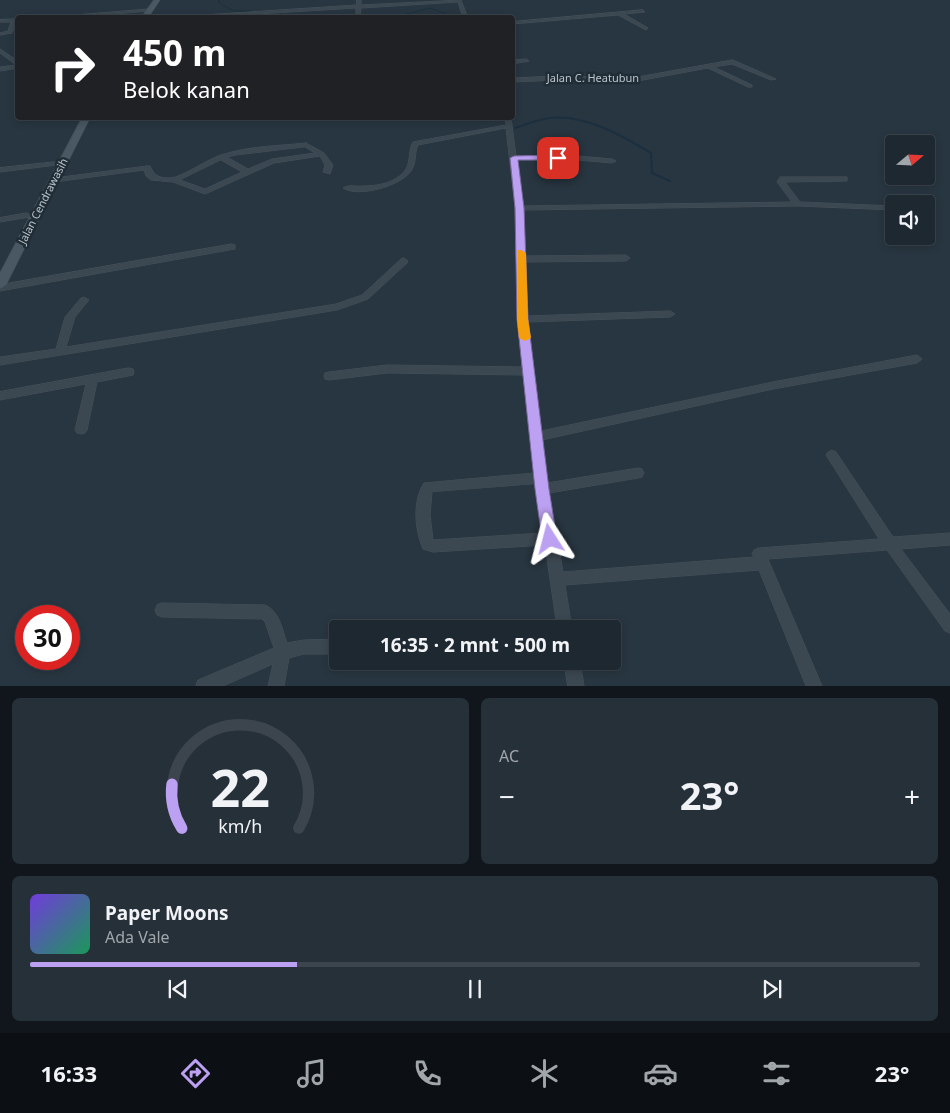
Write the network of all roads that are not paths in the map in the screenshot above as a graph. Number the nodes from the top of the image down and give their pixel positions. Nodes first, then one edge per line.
1 (157, 0) edge
2 (163, 0) edge
3 (327, 0) edge
4 (359, 0) edge
5 (302, 1) edge
6 (459, 1) edge
7 (388, 3) edge
8 (359, 7) junction
9 (150, 10) junction
10 (299, 11) junction
11 (643, 11) dead end
12 (328, 12) junction
13 (618, 13) junction
14 (390, 14) dead end
15 (81, 15) edge
16 (146, 15) edge
17 (153, 15) edge
18 (219, 15) edge
19 (296, 15) edge
20 (358, 15) edge
21 (465, 15) edge
22 (0, 21) edge
23 (15, 21) edge
24 (15, 23) edge
25 (515, 23) edge
26 (646, 29) dead end
27 (0, 34) edge
28 (0, 51) edge
29 (526, 61) dead end
30 (515, 62) edge
31 (15, 63) edge
32 (15, 66) edge
33 (708, 66) junction
34 (0, 69) edge
35 (773, 79) dead end
36 (515, 80) edge
37 (750, 86) dead end
38 (78, 120) edge
39 (85, 120) edge
40 (509, 122) edge
41 (322, 154) junction
42 (221, 157) junction
43 (514, 158) junction
44 (612, 161) dead end
45 (0, 170) edge
46 (248, 172) junction
47 (327, 172) dead end
48 (56, 173) junction
49 (844, 178) dead end
50 (174, 180) junction
51 (348, 188) dead end
52 (798, 204) junction
53 (519, 208) junction
54 (885, 208) edge
55 (27, 215) junction
56 (0, 220) edge
57 (232, 247) dead end
58 (626, 258) dead end
59 (522, 259) junction
60 (404, 261) dead end
61 (0, 267) edge
62 (0, 286) edge
63 (84, 300) dead end
64 (670, 314) dead end
65 (523, 319) junction
66 (60, 351) junction
67 (917, 359) dead end
68 (0, 361) edge
69 (528, 371) junction
70 (129, 372) dead end
71 (329, 376) dead end
72 (93, 378) junction
73 (0, 396) edge
74 (81, 430) dead end
75 (535, 437) junction
76 (832, 455) dead end
77 (638, 474) dead end
78 (541, 483) junction
79 (550, 539) junction
80 (950, 539) edge
81 (890, 544) junction
82 (763, 563) junction
83 (556, 579) junction
84 (162, 610) dead end
85 (564, 620) edge
86 (950, 626) edge
87 (329, 646) edge
88 (283, 652) junction
89 (573, 670) edge
90 (204, 686) edge
91 (276, 686) edge
92 (576, 686) edge
93 (814, 686) edge

1 - 9 main road
2 - 17 main road
3 - 12 street
4 - 8 street
5 - 10 street
6 - 7 street
6 - 21 street
7 - 8 street
7 - 14 street
8 - 12 street
8 - 20 street
9 - 15 street
9 - 16 main road
10 - 12 street
10 - 18 street
10 - 19 street
11 - 13 street
13 - 25 street
13 - 26 street
22 - 23 street
24 - 27 street
28 - 31 street
29 - 30 street
32 - 34 street
33 - 35 street, Jalan C. Heatubun
33 - 36 street, Jalan C. Heatubun
33 - 37 street
38 - 48 main road, Jalan Cendrawasih
39 - 48 main road, Jalan Cendrawasih
40 - 43 street
40 - 51 street
41 - 42 street
41 - 46 street
41 - 47 street
42 - 46 street
42 - 50 street
43 - 44 street
43 - 53 street
45 - 48 street
46 - 50 street
48 - 50 street
48 - 55 main road, Jalan Cendrawasih
48 - 62 main road, Jalan Cendrawasih
49 - 52 street
52 - 53 street
52 - 54 street
53 - 59 street
55 - 56 street
55 - 61 main road, Jalan Cendrawasih
57 - 62 street
58 - 59 street
59 - 65 street
60 - 66 street
63 - 66 street
64 - 65 street
65 - 69 street
66 - 68 street
67 - 75 street
69 - 71 street
69 - 75 street
70 - 72 street
72 - 73 street
72 - 74 street
75 - 78 street
76 - 81 street
77 - 78 street
78 - 79 street
78 - 79 street
79 - 83 street
80 - 81 street
81 - 82 street
81 - 86 street
82 - 83 street
82 - 93 street
83 - 85 street
84 - 88 street
87 - 88 street
88 - 90 street
88 - 91 street
89 - 92 street

